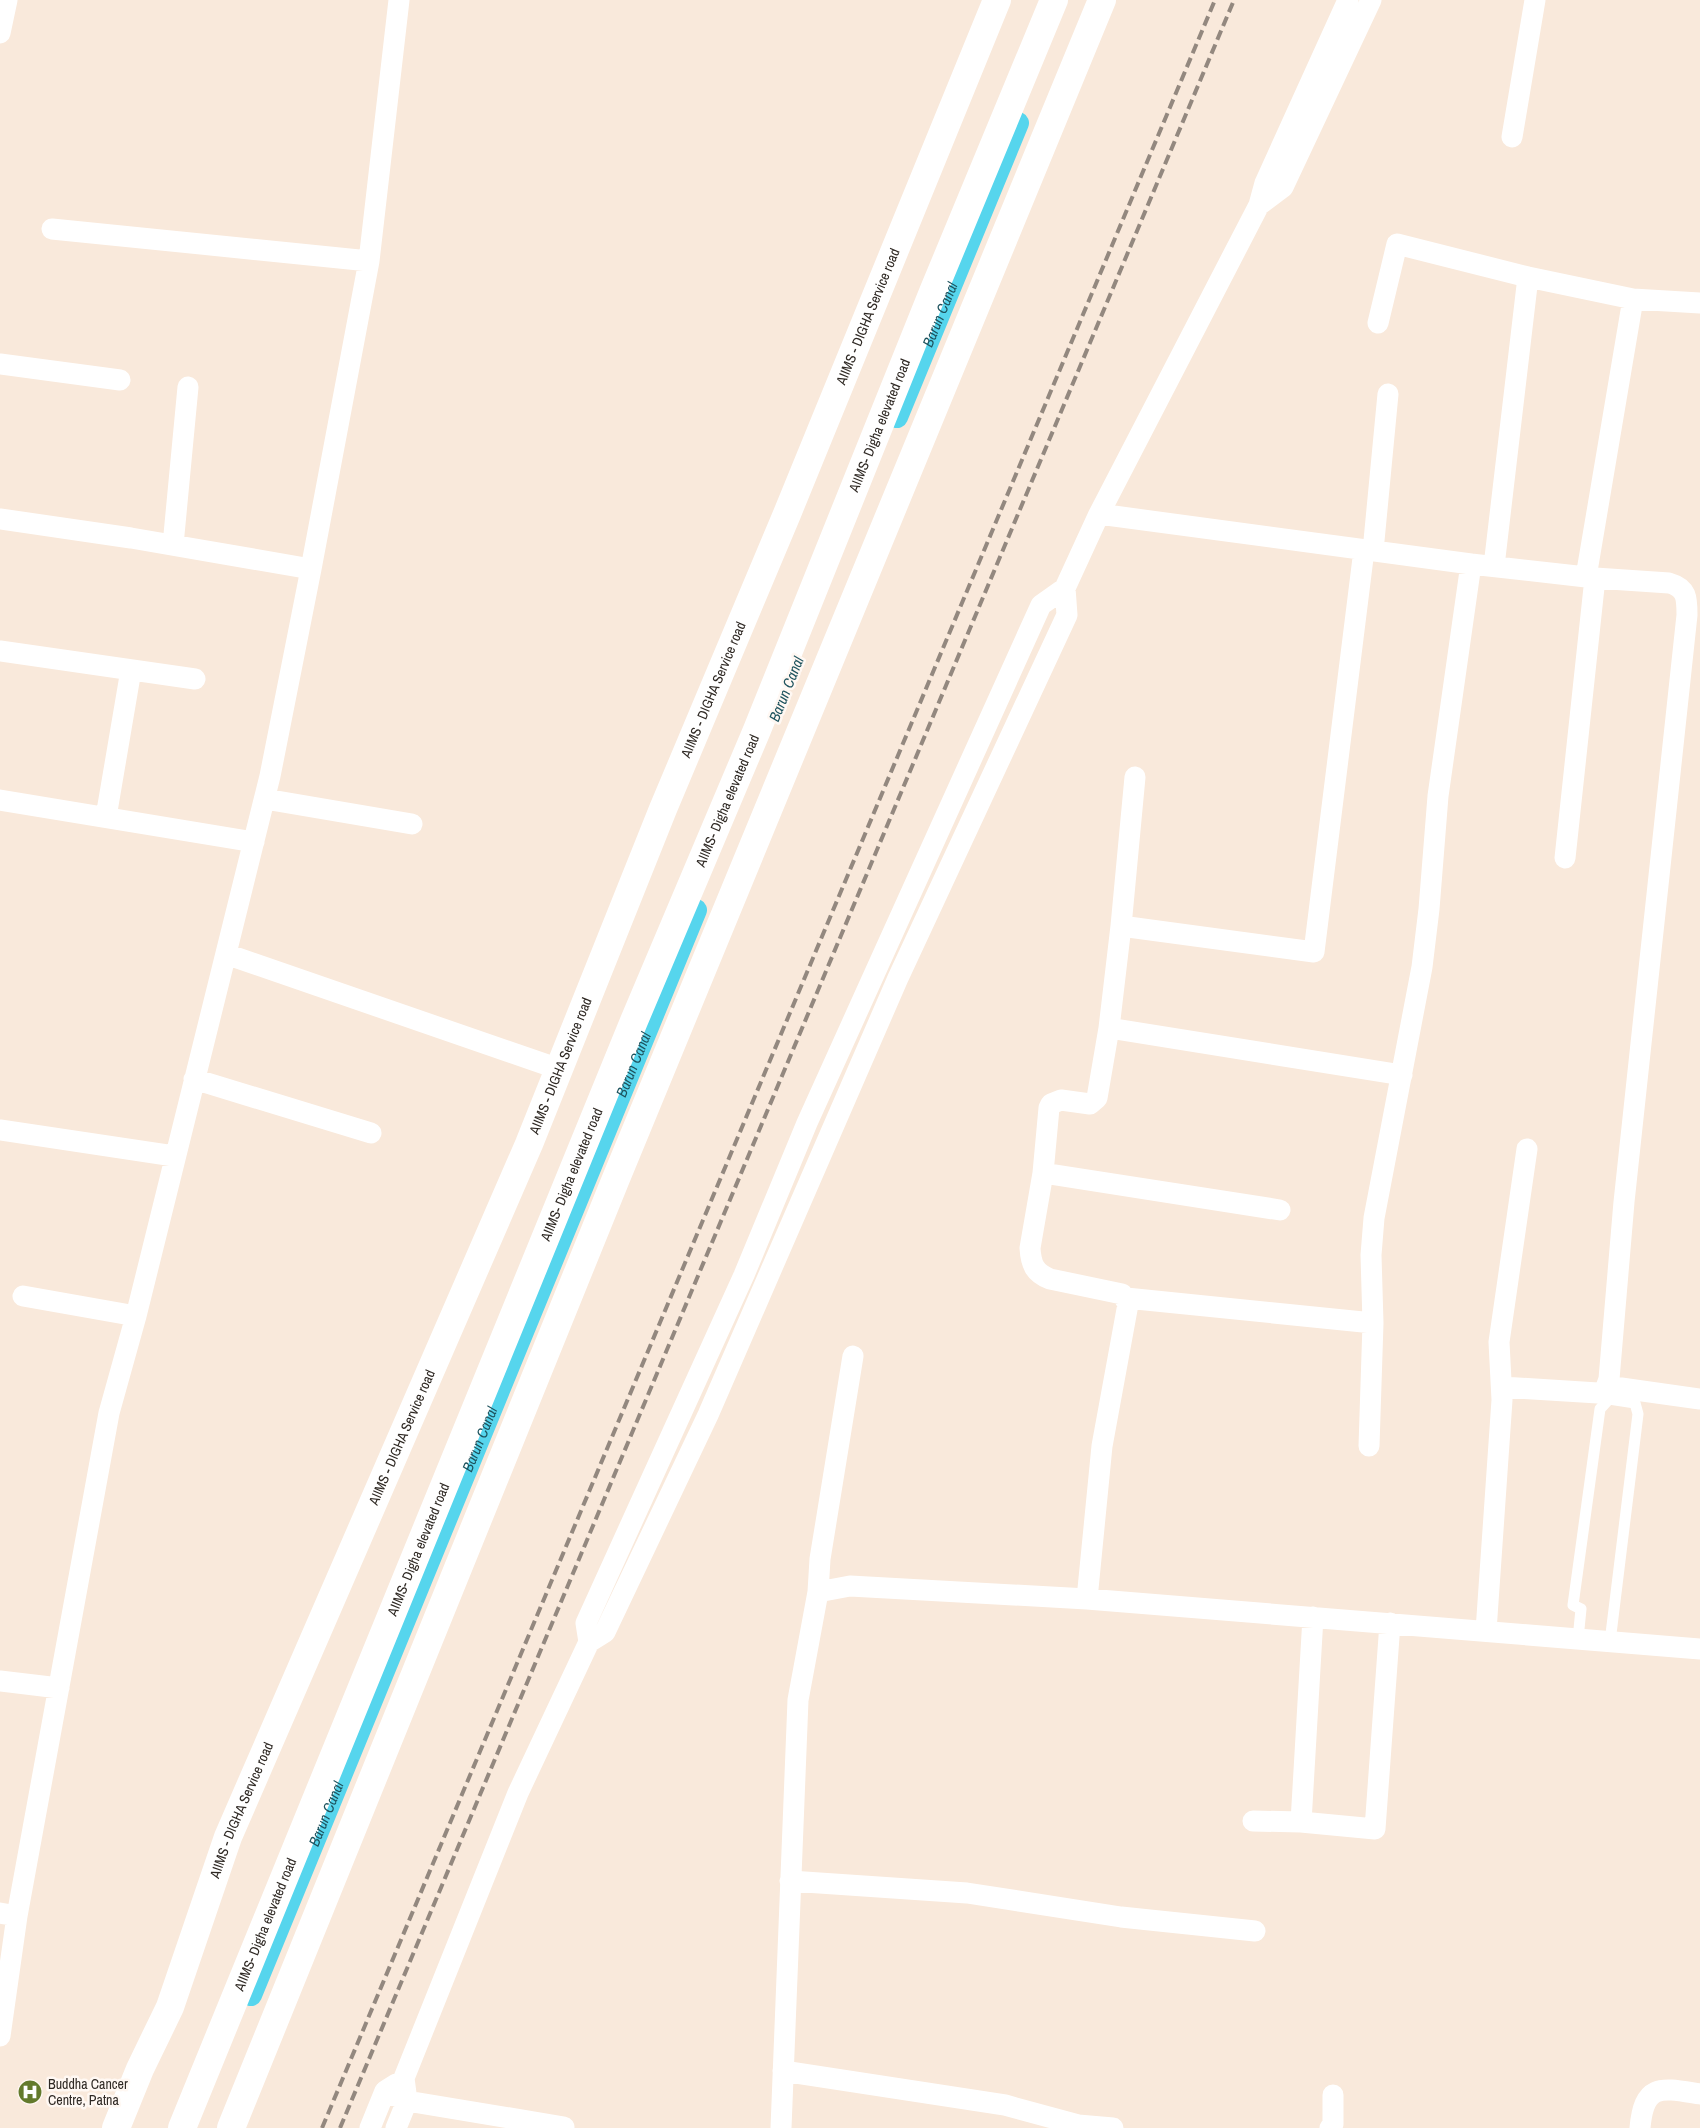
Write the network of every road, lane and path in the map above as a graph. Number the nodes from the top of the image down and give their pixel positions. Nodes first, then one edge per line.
1 (7, 0) edge
2 (399, 0) edge
3 (997, 0) edge
4 (1054, 0) edge
5 (1102, 0) edge
6 (1348, 0) edge
7 (1371, 0) edge
8 (1535, 0) edge
9 (0, 33) edge
10 (1512, 137) dead end
11 (1260, 205) junction
12 (52, 229) dead end
13 (369, 261) junction
14 (1528, 277) junction
15 (1633, 299) junction
16 (1700, 304) edge
17 (1378, 323) dead end
18 (0, 364) edge
19 (120, 380) dead end
20 (188, 387) dead end
21 (1388, 394) dead end
22 (1099, 514) junction
23 (0, 519) edge
24 (173, 545) junction
25 (1368, 550) junction
26 (1471, 564) junction
27 (1494, 566) junction
28 (312, 569) junction
29 (1590, 577) junction
30 (0, 651) edge
31 (131, 670) junction
32 (195, 680) dead end
33 (1135, 777) dead end
34 (265, 799) junction
35 (0, 800) edge
36 (106, 818) junction
37 (412, 824) dead end
38 (254, 842) junction
39 (1565, 858) dead end
40 (1121, 926) junction
41 (226, 954) junction
42 (1109, 1028) junction
43 (560, 1069) junction
44 (1402, 1075) junction
45 (194, 1079) junction
46 (0, 1130) edge
47 (371, 1133) dead end
48 (1527, 1150) dead end
49 (174, 1156) junction
50 (1043, 1173) junction
51 (1280, 1210) dead end
52 (23, 1296) dead end
53 (1126, 1298) junction
54 (136, 1316) junction
55 (1372, 1323) junction
56 (853, 1356) dead end
57 (1607, 1386) junction
58 (1502, 1387) junction
59 (1700, 1399) edge
60 (1369, 1446) dead end
61 (818, 1592) junction
62 (1087, 1599) junction
63 (1314, 1617) junction
64 (1390, 1623) junction
65 (1486, 1631) junction
66 (1578, 1639) junction
67 (1610, 1642) junction
68 (1700, 1649) edge
69 (0, 1681) edge
70 (59, 1688) junction
71 (1254, 1820) dead end
72 (1302, 1822) junction
73 (790, 1881) junction
74 (8, 1914) edge
75 (1255, 1931) dead end
76 (0, 2036) edge
77 (783, 2071) junction
78 (404, 2078) junction
79 (385, 2091) junction
80 (1700, 2094) edge
81 (1333, 2095) dead end
82 (407, 2101) junction
83 (116, 2128) edge
84 (182, 2128) edge
85 (231, 2128) edge
86 (370, 2128) edge
87 (396, 2128) edge
88 (564, 2128) edge
89 (781, 2128) edge
90 (1113, 2128) edge
91 (1330, 2128) edge
92 (1640, 2128) edge

1 - 9 street
2 - 13 street
3 - 43 main road, AIIMS - DIGHA Service road
4 - 84 main road, AIIMS- Digha elevated road
5 - 85 main road
6 - 11 street
7 - 11 street
8 - 10 street
11 - 22 street
12 - 13 street
13 - 28 street
14 - 15 street
14 - 17 street
14 - 27 street
15 - 16 street
15 - 29 street
18 - 19 street
20 - 24 street
21 - 25 street
22 - 25 street
22 - 78 street
23 - 24 street
24 - 28 street
25 - 26 street
25 - 40 street
26 - 27 street
26 - 44 street
27 - 29 street
28 - 34 street
29 - 39 street
29 - 57 street
30 - 31 street
31 - 32 street
31 - 36 street
33 - 40 street
34 - 37 street
34 - 38 street
35 - 36 street
36 - 38 street
38 - 41 street
40 - 42 street
41 - 43 street
41 - 45 street
42 - 44 street
42 - 50 street
43 - 83 main road, AIIMS - DIGHA Service road
44 - 55 street
45 - 47 street
45 - 49 street
46 - 49 street
48 - 58 street
49 - 54 street
50 - 51 street
50 - 53 street
52 - 54 street
53 - 55 street
53 - 62 street
54 - 70 street
55 - 60 street
56 - 61 street
57 - 58 street
57 - 59 street
58 - 65 street
61 - 62 street
61 - 73 street
62 - 63 street
63 - 64 street
63 - 72 street
64 - 65 street
64 - 72 street
65 - 66 street
66 - 67 street
66 - 67 lane
67 - 68 street
69 - 70 street
70 - 74 street
71 - 72 street
73 - 75 street
73 - 77 street
74 - 76 street
77 - 89 street
77 - 90 street
78 - 79 street
78 - 82 street
79 - 82 street
79 - 86 street
80 - 92 street
81 - 91 street
82 - 87 street
82 - 88 street

